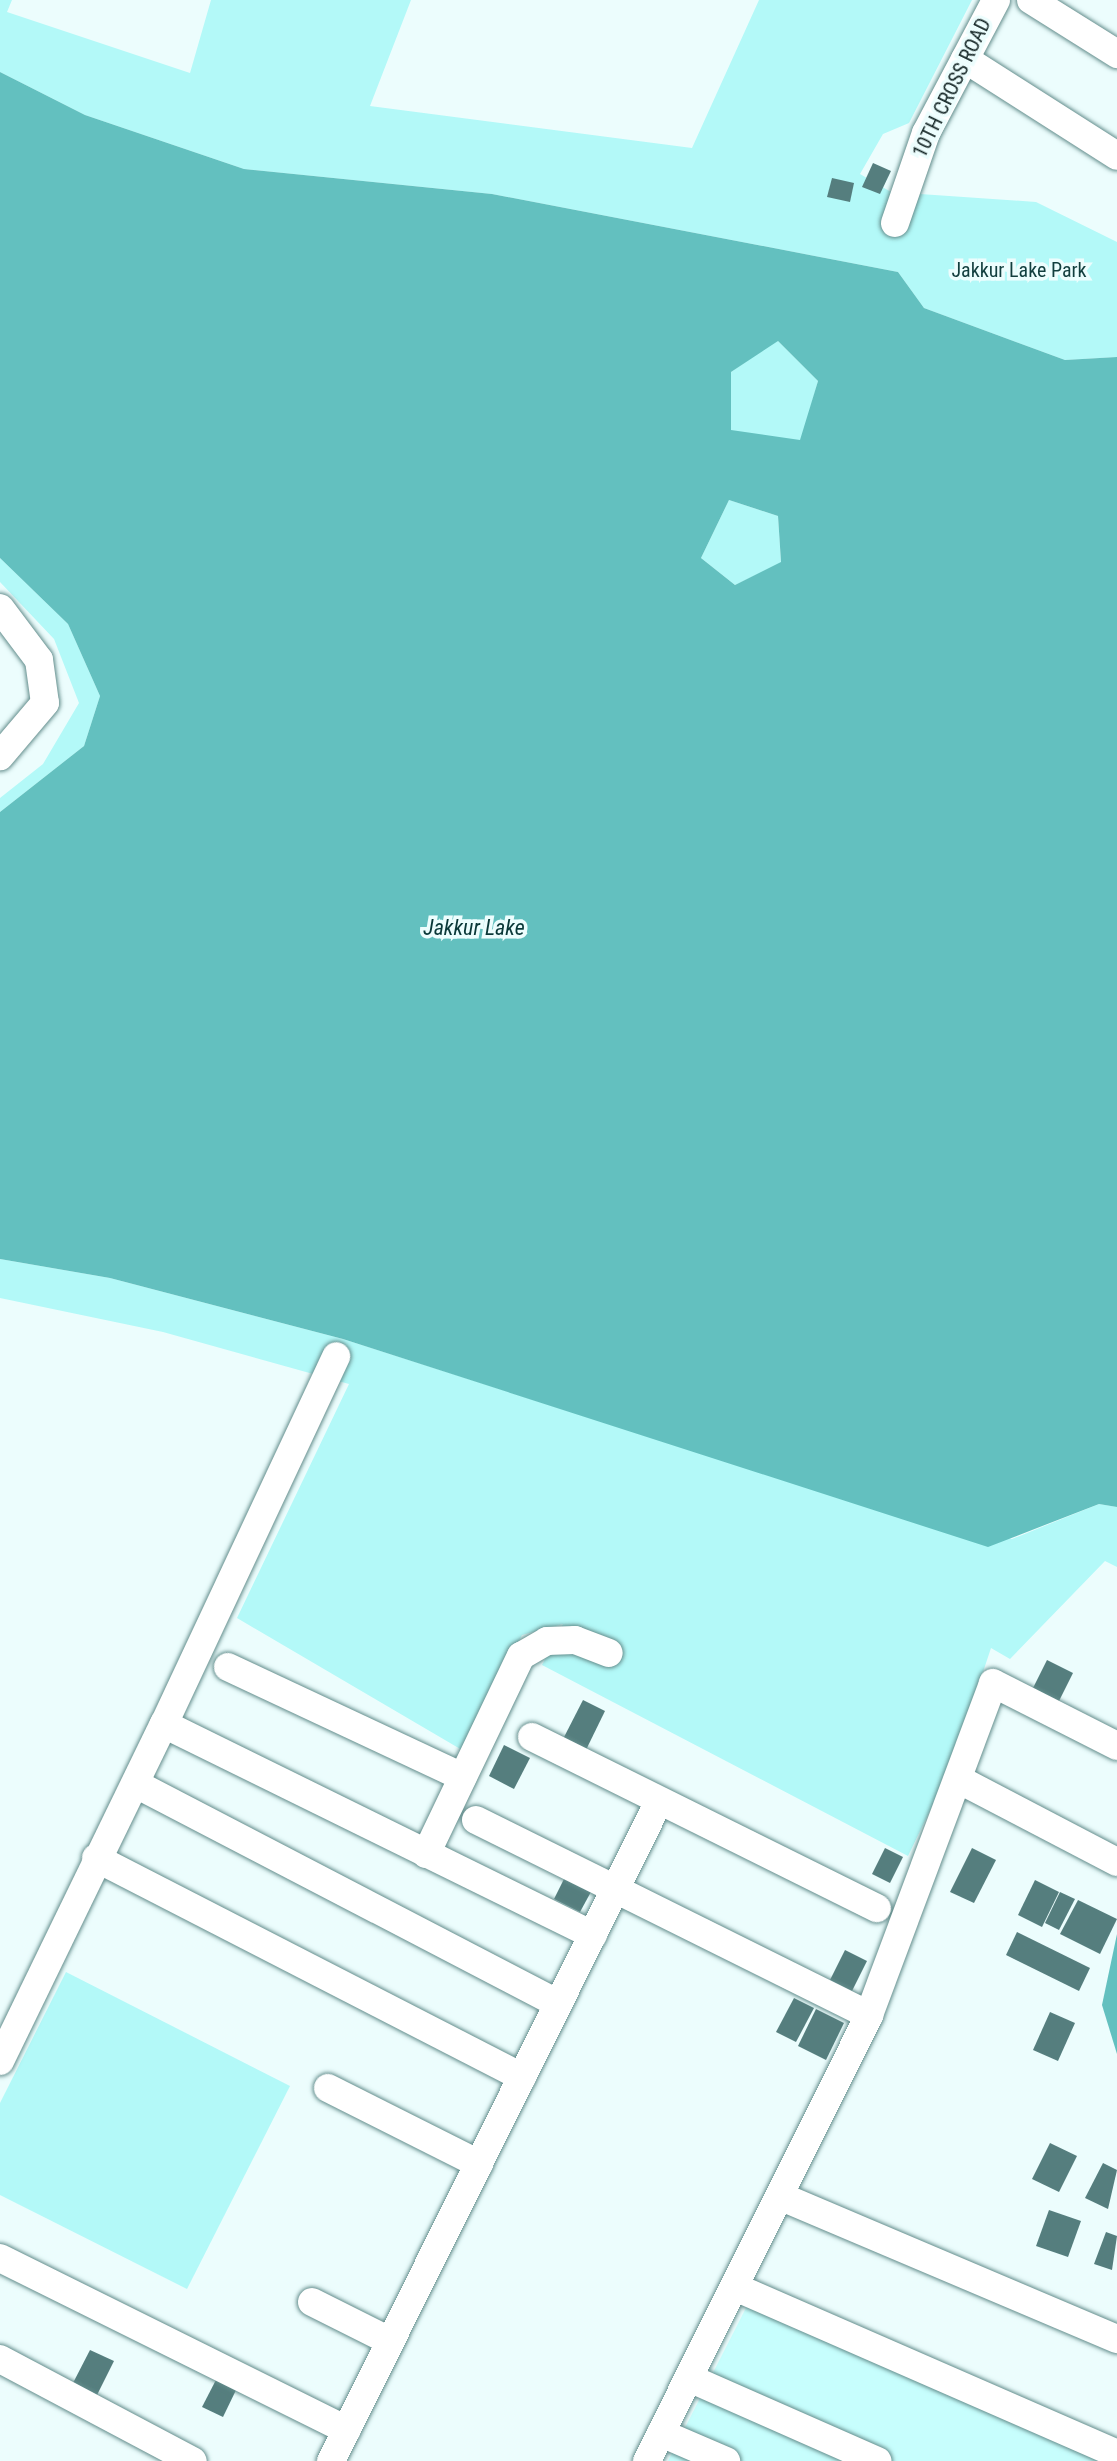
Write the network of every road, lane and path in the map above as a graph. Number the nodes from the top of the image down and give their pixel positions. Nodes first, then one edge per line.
1 (996, 0) edge
2 (1031, 0) edge
3 (1117, 54) edge
4 (965, 59) junction
5 (1117, 156) edge
6 (895, 223) dead end
7 (0, 608) edge
8 (0, 756) edge
9 (336, 1356) dead end
10 (609, 1653) dead end
11 (228, 1667) dead end
12 (164, 1724) junction
13 (532, 1737) dead end
14 (1117, 1746) edge
15 (463, 1777) junction
16 (958, 1779) junction
17 (136, 1784) junction
18 (659, 1801) junction
19 (476, 1820) dead end
20 (426, 1854) junction
21 (96, 1858) junction
22 (1117, 1862) edge
23 (615, 1889) junction
24 (877, 1908) dead end
25 (593, 1935) junction
26 (558, 2004) junction
27 (869, 2015) junction
28 (0, 2061) edge
29 (522, 2077) junction
30 (328, 2088) dead end
31 (479, 2164) junction
32 (782, 2197) junction
33 (0, 2258) edge
34 (735, 2287) junction
35 (312, 2302) dead end
36 (1117, 2339) edge
37 (390, 2341) junction
38 (0, 2359) edge
39 (689, 2378) junction
40 (347, 2430) junction
41 (661, 2433) junction
42 (1117, 2454) edge
43 (193, 2461) edge
44 (331, 2461) edge
45 (647, 2461) edge
46 (726, 2461) edge
47 (877, 2461) edge

1 - 4 street, 10TH CROSS ROAD
2 - 3 street
4 - 5 street
4 - 6 street, 10TH CROSS ROAD
7 - 8 street
9 - 12 street
10 - 15 street
11 - 15 street
12 - 17 street
12 - 20 street
13 - 18 street
14 - 16 street
15 - 20 street
16 - 22 street
16 - 27 street
17 - 21 street
17 - 26 street
18 - 23 street
18 - 24 street
19 - 23 street
20 - 25 street
21 - 28 street
21 - 29 street
23 - 25 street
23 - 27 street
25 - 26 street
26 - 29 street
27 - 32 street
29 - 31 street
30 - 31 street
31 - 37 street
32 - 34 street
32 - 36 street
33 - 40 street
34 - 39 street
34 - 42 street
35 - 37 street
37 - 40 street
38 - 43 street
39 - 41 street
39 - 47 street
40 - 44 street
41 - 45 street
41 - 46 street

